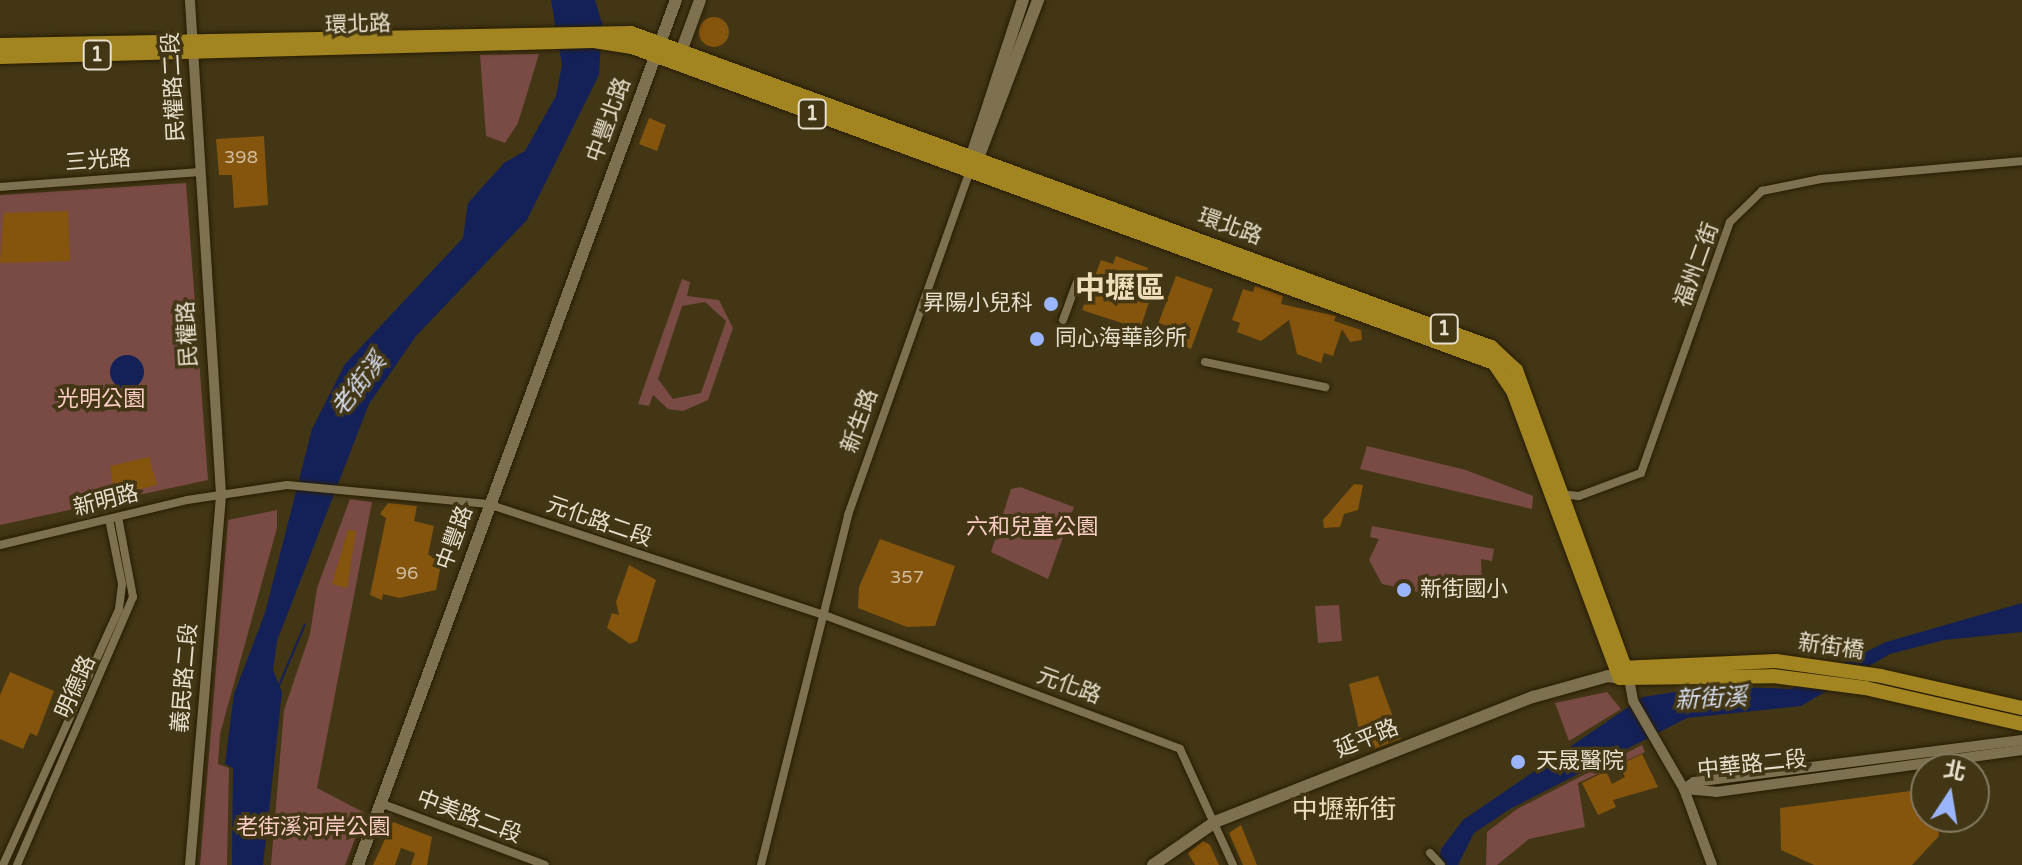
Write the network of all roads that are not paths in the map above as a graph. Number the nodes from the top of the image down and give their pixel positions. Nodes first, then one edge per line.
1 (190, 0) edge
2 (676, 0) edge
3 (700, 0) edge
4 (1023, 0) edge
5 (1038, 0) edge
6 (0, 45) edge
7 (193, 46) junction
8 (657, 48) junction
9 (682, 49) junction
10 (0, 57) edge
11 (2022, 161) edge
12 (973, 162) junction
13 (199, 172) junction
14 (0, 187) edge
15 (591, 225) joint
16 (1236, 260) junction
17 (1077, 282) dead end
18 (1063, 320) dead end
19 (1205, 362) dead end
20 (1325, 387) dead end
21 (1547, 491) junction
22 (221, 494) junction
23 (1564, 495) junction
24 (488, 504) junction
25 (114, 518) junction
26 (0, 545) edge
27 (824, 615) junction
28 (1774, 668) junction
29 (1621, 676) junction
30 (2022, 708) edge
31 (2022, 724) edge
32 (2022, 740) edge
33 (2022, 750) edge
34 (1684, 789) junction
35 (380, 803) junction
36 (1215, 822) junction
37 (1430, 853) dead end
38 (519, 861) edge
39 (1439, 863) edge
40 (3, 865) edge
41 (17, 865) edge
42 (190, 865) edge
43 (358, 865) edge
44 (545, 865) edge
45 (761, 865) edge
46 (1153, 865) edge
47 (1233, 865) edge
48 (1712, 865) edge

1 - 7 street, 民權路二段
2 - 8 main road, 中豐北路
3 - 9 main road
4 - 12 main road, 新生路
5 - 12 main road
6 - 7 main road, 1
7 - 8 main road, 環北路 / 1
7 - 10 main road, 1
7 - 13 street, 民權路二段
8 - 9 main road, 環北路 / 1
8 - 12 main road, 環北路 / 1
8 - 15 main road, 中豐北路
9 - 12 main road, 環北路 / 1
11 - 23 street, 福州二街
12 - 16 main road, 環北路 / 1
12 - 27 street, 新生路
13 - 14 street, 三光路
13 - 22 street, 民權路
15 - 24 main road, 中豐路
16 - 21 main road, 環北路 / 1
16 - 23 main road, 環北路 / 1
17 - 18 street
19 - 20 street
21 - 23 street
21 - 29 main road, 環北路 / 1
22 - 24 street, 元化路二段
22 - 25 street, 新明路
22 - 42 street, 義民路二段
23 - 29 main road, 環北路 / 1
24 - 27 street, 元化路二段
24 - 35 main road, 中豐路
25 - 26 street, 新明路
25 - 40 street, 明德路
25 - 41 street, 明德路
27 - 36 street, 元化路
27 - 45 street, 新生路
28 - 29 main road, 延平路
28 - 30 main road, 新街橋
28 - 31 main road, 新街橋
29 - 34 street
29 - 36 main road, 延平路
32 - 34 street, 中華路二段
33 - 34 street, 中華路二段
34 - 48 street
35 - 38 street, 中美路二段
35 - 43 main road, 中豐路
36 - 46 main road, 延平路
36 - 47 street, 元化路
37 - 39 street
38 - 44 street, 中美路二段

